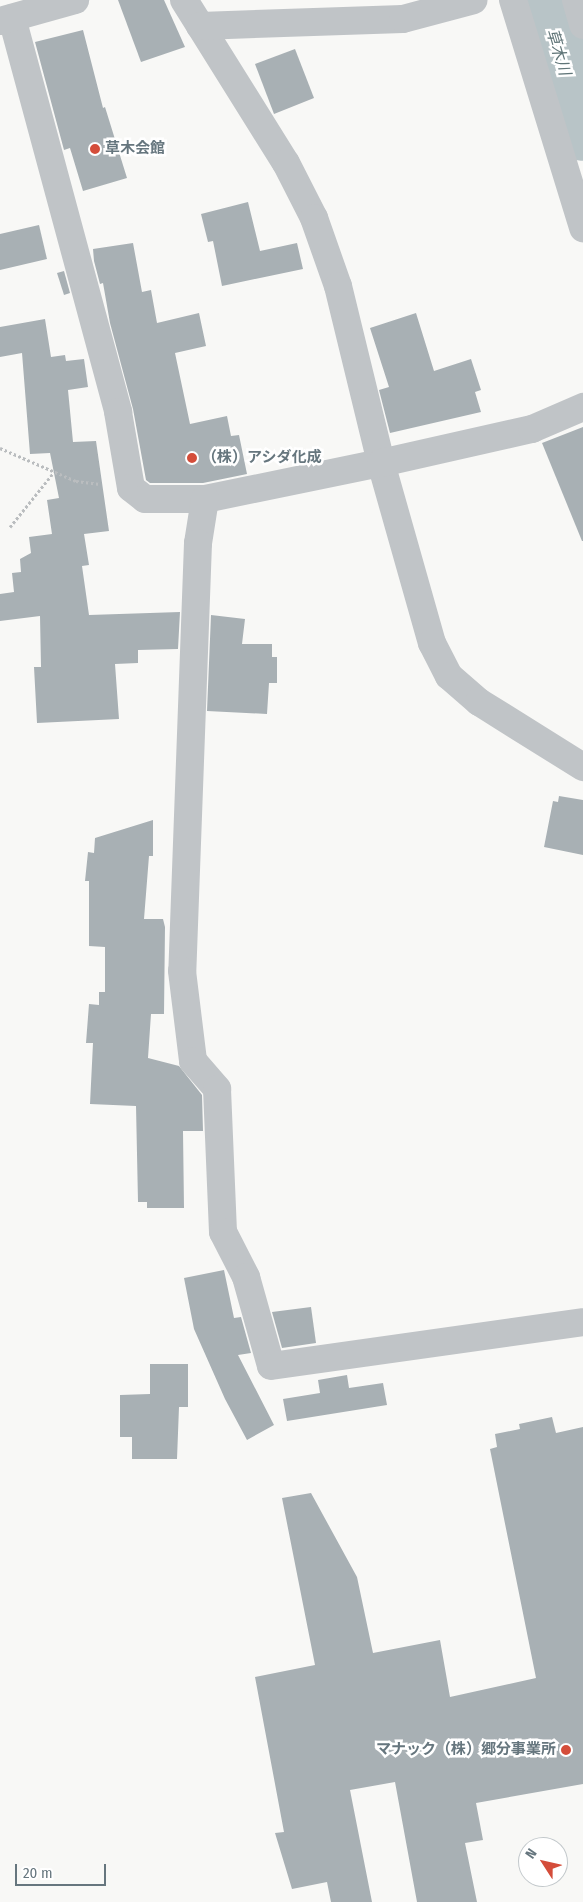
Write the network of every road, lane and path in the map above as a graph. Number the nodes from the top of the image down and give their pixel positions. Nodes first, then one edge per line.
1 (76, 0) edge
2 (184, 0) edge
3 (474, 0) edge
4 (513, 0) edge
5 (576, 0) edge
6 (6, 19) edge
7 (583, 25) edge
8 (200, 26) junction
9 (583, 228) edge
10 (583, 407) edge
11 (0, 448) edge
12 (380, 463) junction
13 (54, 472) junction
14 (131, 488) junction
15 (205, 499) junction
16 (10, 527) dead end
17 (583, 767) edge
18 (583, 1322) edge

1 - 6 street
2 - 8 street
3 - 8 street
4 - 9 street
5 - 7 street
6 - 14 street
8 - 12 street
10 - 12 street
11 - 13 path
12 - 15 street
12 - 17 street
13 - 14 path
13 - 16 path
14 - 15 street
15 - 18 street

